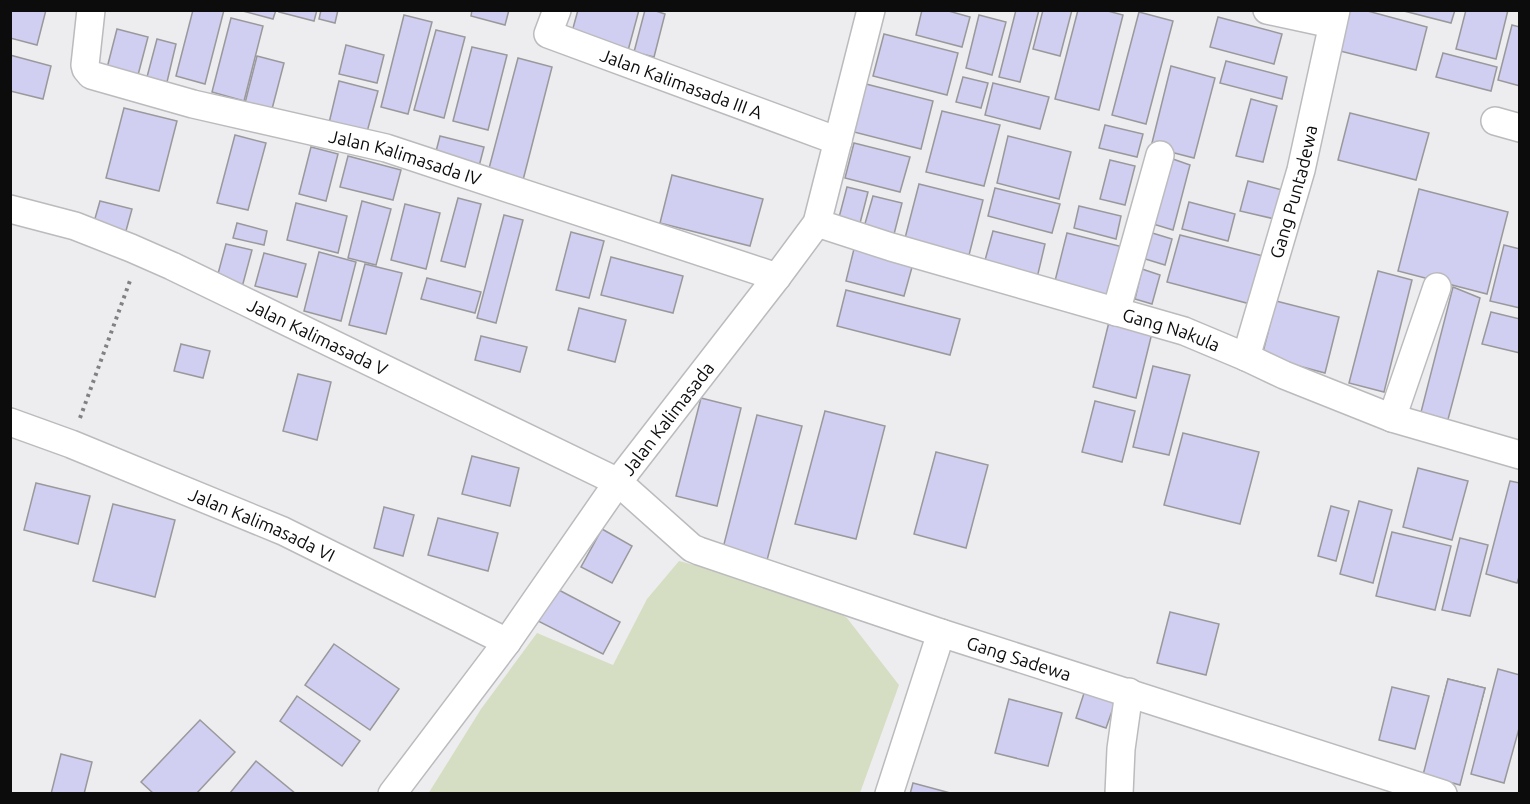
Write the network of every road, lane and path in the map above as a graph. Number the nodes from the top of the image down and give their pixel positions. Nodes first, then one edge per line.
1 (92, 10) edge
2 (557, 10) edge
3 (872, 10) edge
4 (1267, 10) edge
5 (1334, 17) edge
6 (838, 141) junction
7 (1160, 155) dead end
8 (10, 209) edge
9 (817, 223) junction
10 (140, 252) junction
11 (777, 277) junction
12 (1437, 287) dead end
13 (1116, 312) junction
14 (1246, 357) junction
15 (1392, 418) junction
16 (10, 422) edge
17 (71, 444) junction
18 (1520, 455) edge
19 (618, 482) junction
20 (942, 633) junction
21 (507, 642) junction
22 (1130, 692) junction
23 (392, 794) edge
24 (889, 794) edge
25 (1119, 794) edge
26 (1443, 794) edge

1 - 11 street, Jalan Kalimasada IV
2 - 6 street, Jalan Kalimasada III A
3 - 6 street, Jalan Kalimasada
4 - 5 street
5 - 14 street, Gang Puntadewa
6 - 9 street, Jalan Kalimasada
7 - 13 street
8 - 10 street, Jalan Kalimasada V
9 - 11 street, Jalan Kalimasada
9 - 13 street, Gang Nakula
10 - 17 path
10 - 19 street, Jalan Kalimasada V
11 - 19 street, Jalan Kalimasada
12 - 15 street
13 - 14 street, Gang Nakula
14 - 15 street, Gang Nakula
15 - 18 street, Gang Nakula
16 - 17 street, Jalan Kalimasada VI
17 - 21 street, Jalan Kalimasada VI
19 - 20 street, Gang Sadewa
19 - 21 street, Jalan Kalimasada
20 - 22 street, Gang Sadewa
20 - 24 street
21 - 23 street, Jalan Kalimasada
22 - 25 street
22 - 26 street, Gang Sadewa

